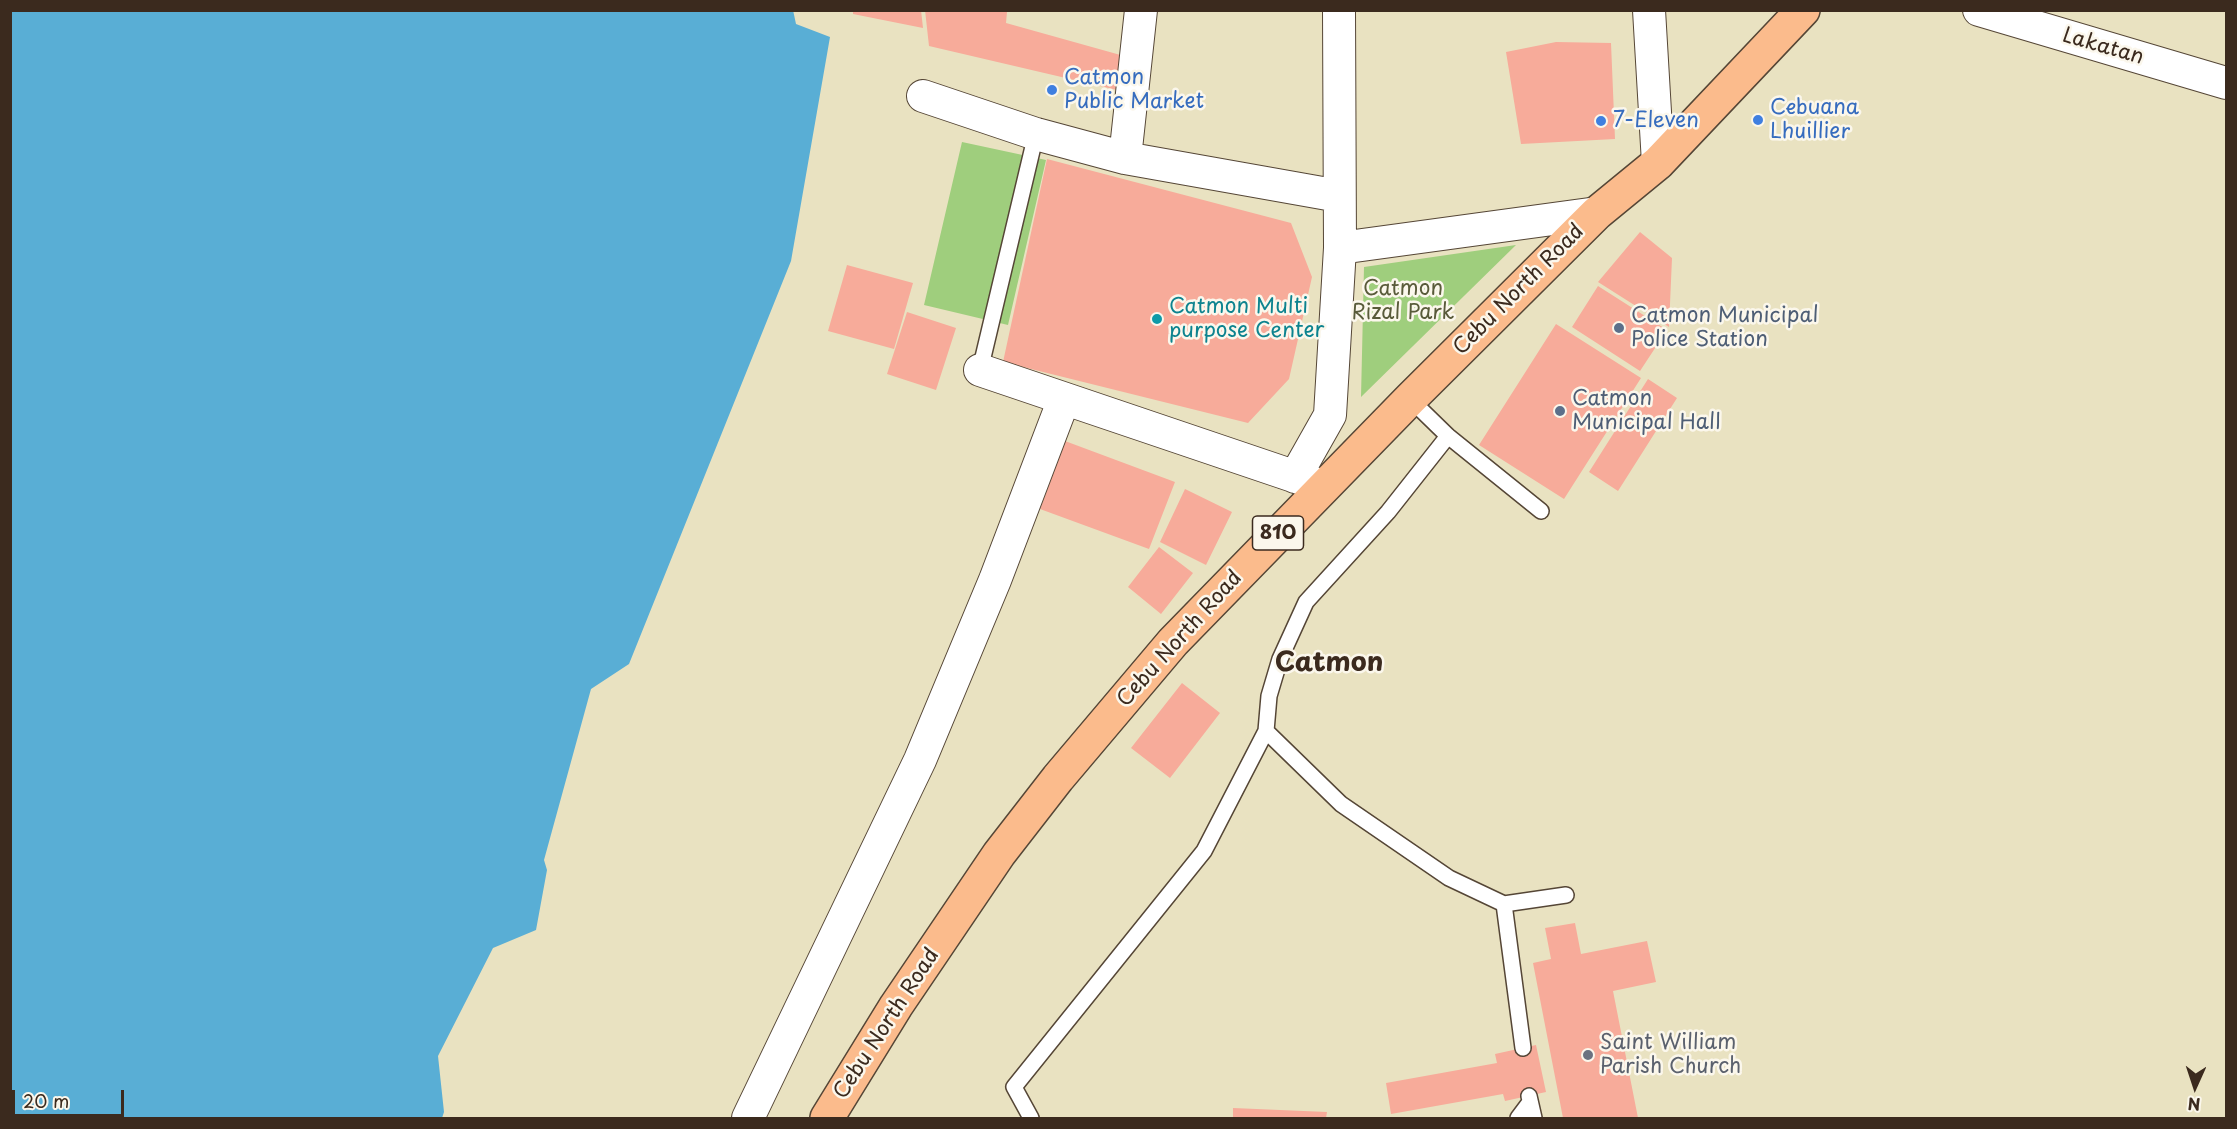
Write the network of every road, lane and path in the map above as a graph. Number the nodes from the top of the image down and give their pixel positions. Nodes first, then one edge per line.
1 (1338, 10) edge
2 (1649, 10) edge
3 (1803, 10) edge
4 (1978, 10) edge
5 (1138, 11) edge
6 (2226, 83) edge
7 (923, 96) dead end
8 (1036, 134) junction
9 (1125, 158) junction
10 (1658, 163) junction
11 (1340, 196) junction
12 (1597, 213) junction
13 (1340, 248) junction
14 (980, 370) joint
15 (1064, 399) junction
16 (1410, 399) junction
17 (1448, 436) junction
18 (1310, 482) junction
19 (1541, 511) dead end
20 (1266, 732) junction
21 (1566, 895) dead end
22 (1504, 904) junction
23 (1523, 1048) dead end
24 (748, 1119) edge
25 (827, 1119) edge
26 (1031, 1119) edge
27 (1518, 1119) edge
28 (1534, 1119) edge

1 - 11 street
2 - 10 street
3 - 10 highway, Cebu North Road / 810
4 - 6 street, Lakatan
5 - 9 street
7 - 8 street
8 - 9 street
8 - 14 lane
9 - 11 street
10 - 12 highway, Cebu North Road / 810
11 - 13 street
12 - 13 street
12 - 16 highway, Cebu North Road / 810
13 - 18 street
14 - 15 street
15 - 18 street
15 - 24 street
16 - 17 lane
16 - 18 highway, Cebu North Road / 810
17 - 19 lane
17 - 20 lane
18 - 25 highway, Cebu North Road / 810
20 - 22 lane
20 - 26 lane
21 - 22 lane
22 - 23 lane
27 - 28 lane

